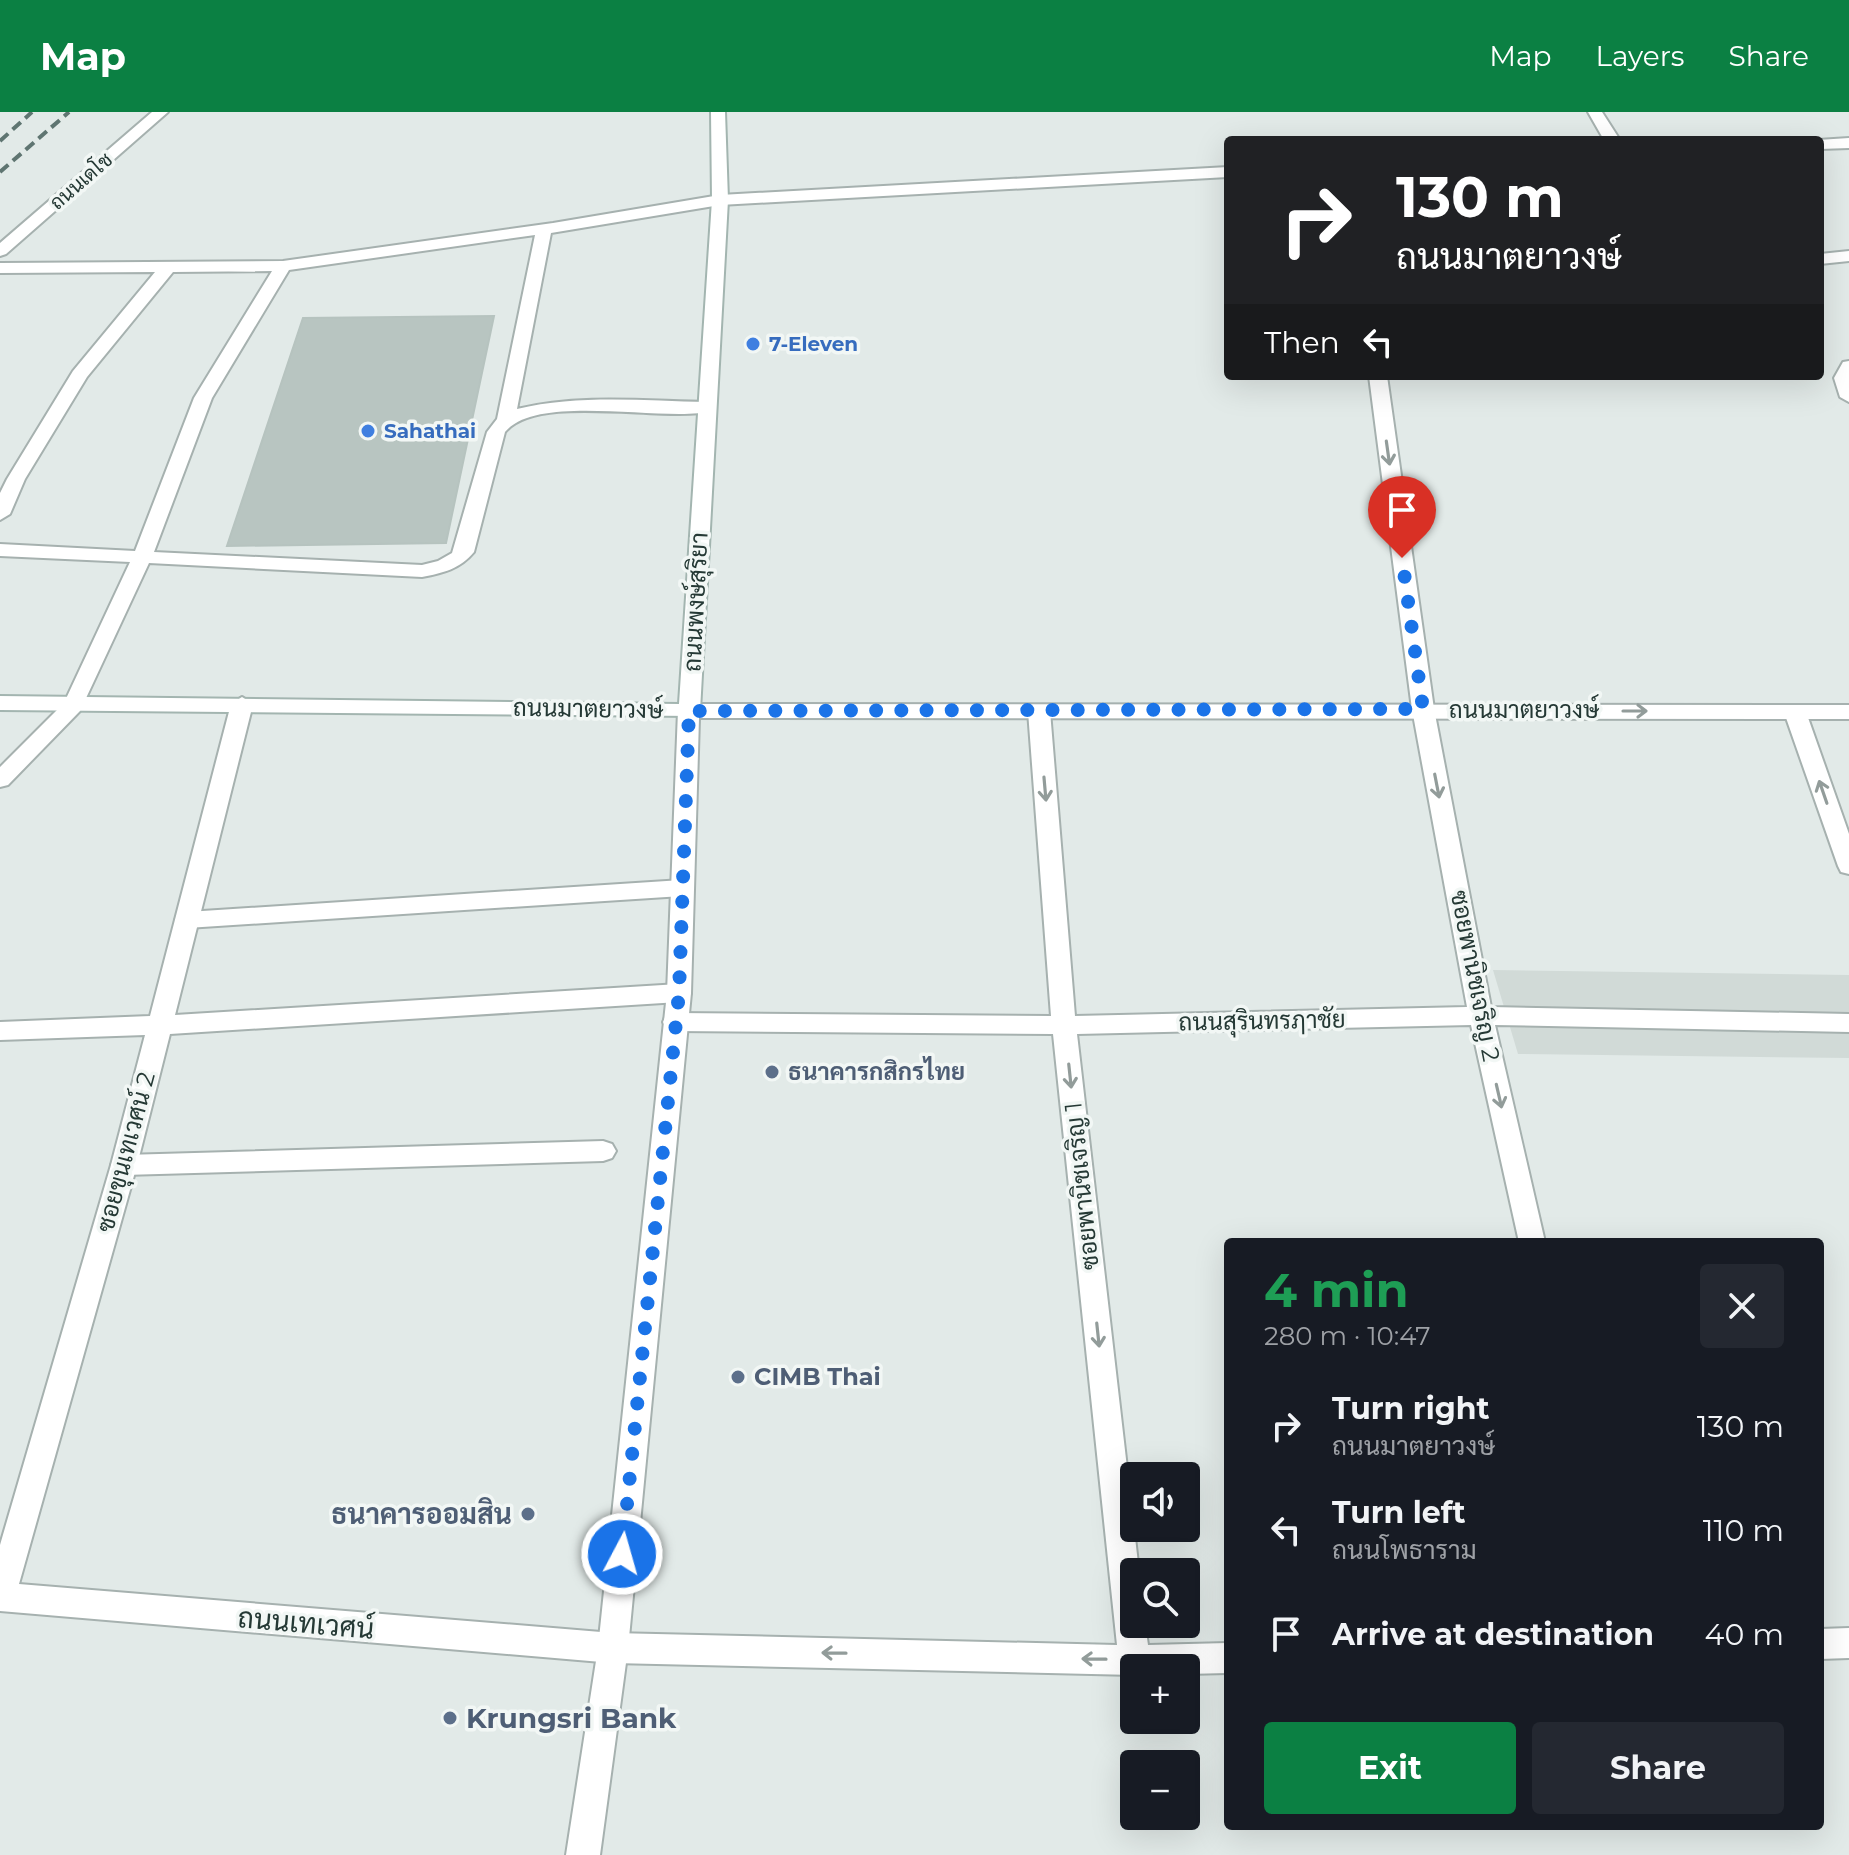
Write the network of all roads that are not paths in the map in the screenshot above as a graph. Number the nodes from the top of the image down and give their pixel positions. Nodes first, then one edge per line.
1 (161, 112) edge
2 (718, 112) edge
3 (1595, 112) edge
4 (1610, 136) edge
5 (1849, 143) edge
6 (1824, 144) edge
7 (1224, 172) edge
8 (720, 200) junction
9 (544, 229) junction
10 (0, 251) edge
11 (1844, 257) edge
12 (1824, 259) edge
13 (283, 266) junction
14 (0, 268) edge
15 (167, 268) junction
16 (1849, 275) edge
17 (1849, 366) edge
18 (1379, 380) edge
19 (1849, 397) edge
20 (707, 407) junction
21 (506, 419) junction
22 (0, 514) edge
23 (0, 550) edge
24 (143, 555) junction
25 (0, 703) edge
26 (242, 704) junction
27 (73, 706) junction
28 (1423, 709) junction
29 (689, 711) junction
30 (1039, 711) junction
31 (1795, 712) junction
32 (1849, 712) edge
33 (0, 780) edge
34 (1849, 866) edge
35 (682, 888) junction
36 (187, 920) junction
37 (679, 993) junction
38 (1481, 1016) junction
39 (675, 1022) junction
40 (1849, 1023) edge
41 (161, 1025) junction
42 (1064, 1025) junction
43 (0, 1031) edge
44 (603, 1151) dead end
45 (124, 1165) junction
46 (1531, 1238) edge
47 (0, 1597) edge
48 (1849, 1643) edge
49 (1824, 1644) edge
50 (613, 1648) junction
51 (1133, 1654) edge
52 (1224, 1658) edge
53 (1200, 1659) edge
54 (1120, 1660) edge
55 (583, 1855) edge

1 - 10 street, ถนนเดโช
2 - 8 street, ถนนพงษ์สุริยา
3 - 4 street
5 - 6 street
7 - 8 street
8 - 9 street
8 - 20 street, ถนนพงษ์สุริยา
9 - 13 street
9 - 21 street
11 - 12 street
11 - 16 street
13 - 15 street
13 - 24 street
14 - 15 street
15 - 22 street
17 - 19 street
18 -> 28 street, ซอยพานิชเจริญ 2
20 - 21 street
20 - 29 street, ถนนพงษ์สุริยา
21 - 24 street
23 - 24 street
24 - 27 street
25 - 27 street, ถนนมาตยาวงษ์
26 - 27 street, ถนนมาตยาวงษ์
26 - 29 street, ถนนมาตยาวงษ์
26 - 36 street, ซอยขุนเทเวศน์ 2
27 - 33 street
28 - 30 street, ถนนมาตยาวงษ์
28 -> 31 street, ถนนมาตยาวงษ์
28 -> 38 street, ซอยพานิชเจริญ 2
29 - 30 street, ถนนมาตยาวงษ์
29 - 35 street, ถนนพงษ์สุริยา
30 -> 42 street, ซอยพานิชเจริญ 1
31 - 32 street, ถนนมาตยาวงษ์
34 -> 31 street
35 - 36 street
35 - 37 street, ถนนพงษ์สุริยา
36 - 41 street, ซอยขุนเทเวศน์ 2
37 - 39 street, ถนนพงษ์สุริยา
37 - 41 street
38 - 40 street, ถนนสุรินทรฦาชัย
38 - 42 street, ถนนสุรินทรฦาชัย
38 -> 46 street, ซอยพานิชเจริญ 2
39 - 42 street, ถนนสุรินทรฦาชัย
39 - 50 street, ถนนพงษ์สุริยา
41 - 43 street
41 - 45 street, ซอยขุนเทเวศน์ 2
42 -> 51 street, ซอยพานิชเจริญ 1
44 - 45 street
45 - 47 street, ซอยขุนเทเวศน์ 2
47 - 50 street, ถนนเทเวศน์
48 - 49 street
54 -> 50 street, ถนนเทเวศน์
50 - 55 street, ถนนพงษ์สุริยา
52 - 53 street, ถนนเทเวศน์

